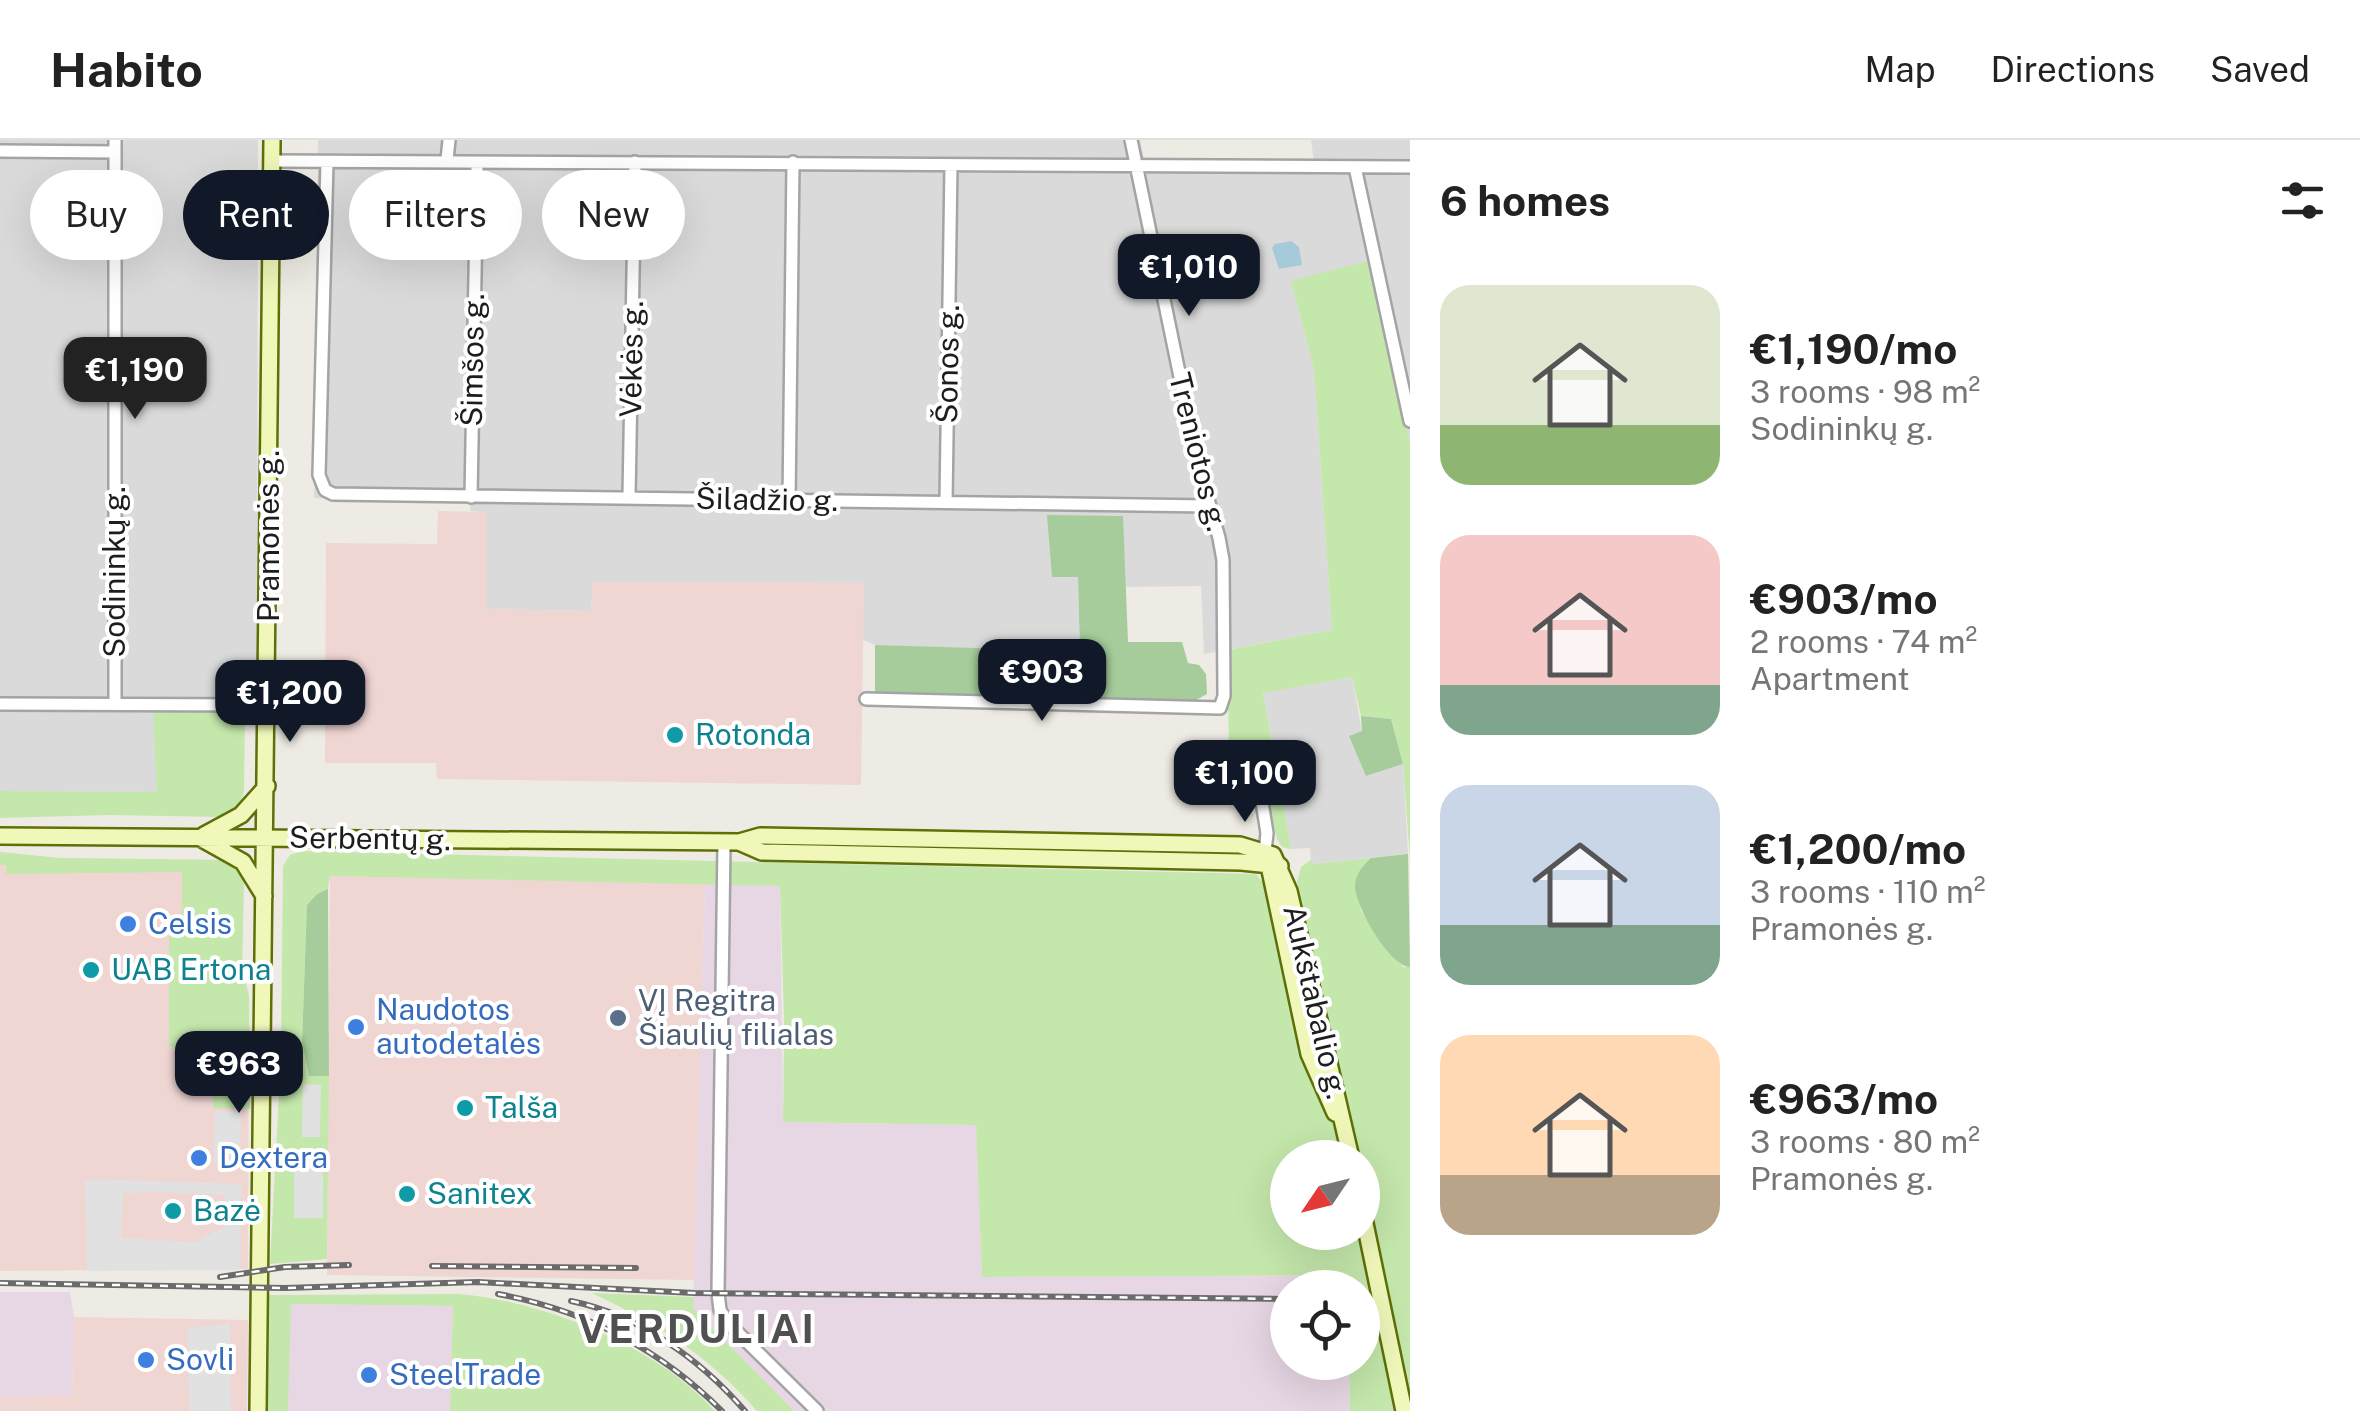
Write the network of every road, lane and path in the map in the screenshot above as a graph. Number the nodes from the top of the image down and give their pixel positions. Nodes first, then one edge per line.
1 (272, 140) edge
2 (449, 140) edge
3 (1130, 140) edge
4 (115, 146) edge
5 (0, 151) edge
6 (447, 160) junction
7 (272, 161) junction
8 (327, 162) junction
9 (635, 162) junction
10 (794, 162) junction
11 (476, 164) junction
12 (1136, 165) junction
13 (951, 166) junction
14 (1355, 167) junction
15 (1410, 167) edge
16 (1410, 421) edge
17 (471, 497) junction
18 (629, 497) junction
19 (789, 502) junction
20 (946, 502) junction
21 (1209, 506) junction
22 (866, 698) dead end
23 (0, 704) edge
24 (115, 704) junction
25 (268, 705) junction
26 (267, 786) junction
27 (1261, 796) dead end
28 (0, 836) edge
29 (200, 838) junction
30 (266, 838) junction
31 (732, 842) junction
32 (1271, 862) junction
33 (266, 900) junction
34 (1348, 1140) edge
35 (1370, 1250) edge
36 (258, 1411) edge
37 (817, 1411) edge
38 (1404, 1411) edge

1 - 7 main road, Pramonės g.
2 - 6 street
3 - 12 street, Treniotos g.
4 - 5 street
4 - 24 street, Sodininkų g.
6 - 8 street
6 - 11 street
7 - 8 street
7 - 25 main road, Pramonės g.
8 - 17 street, Šiladžio g.
9 - 10 street
9 - 11 street
9 - 18 street, Vėkės g.
10 - 13 street
10 - 19 street
11 - 17 street, Šimšos g.
12 - 13 street
12 - 14 street
12 - 21 street, Treniotos g.
13 - 20 street, Šonos g.
14 - 15 street
14 - 16 street
17 - 18 street, Šiladžio g.
18 - 19 street, Šiladžio g.
19 - 20 street, Šiladžio g.
20 - 21 street, Šiladžio g.
21 - 22 street, Treniotos g.
23 - 24 street
24 - 25 street
25 - 26 main road, Pramonės g.
26 - 29 main road
26 - 30 main road, Pramonės g.
27 - 32 street
28 - 29 main road, Serbentų g.
29 - 30 main road, Serbentų g.
29 - 33 main road
30 - 31 main road, Serbentų g.
30 - 33 main road, Pramonės g.
31 - 32 main road, Serbentų g.
31 - 37 street
32 - 34 main road, Aukštabalio g.
33 - 36 main road, Pramonės g.
35 - 38 main road

